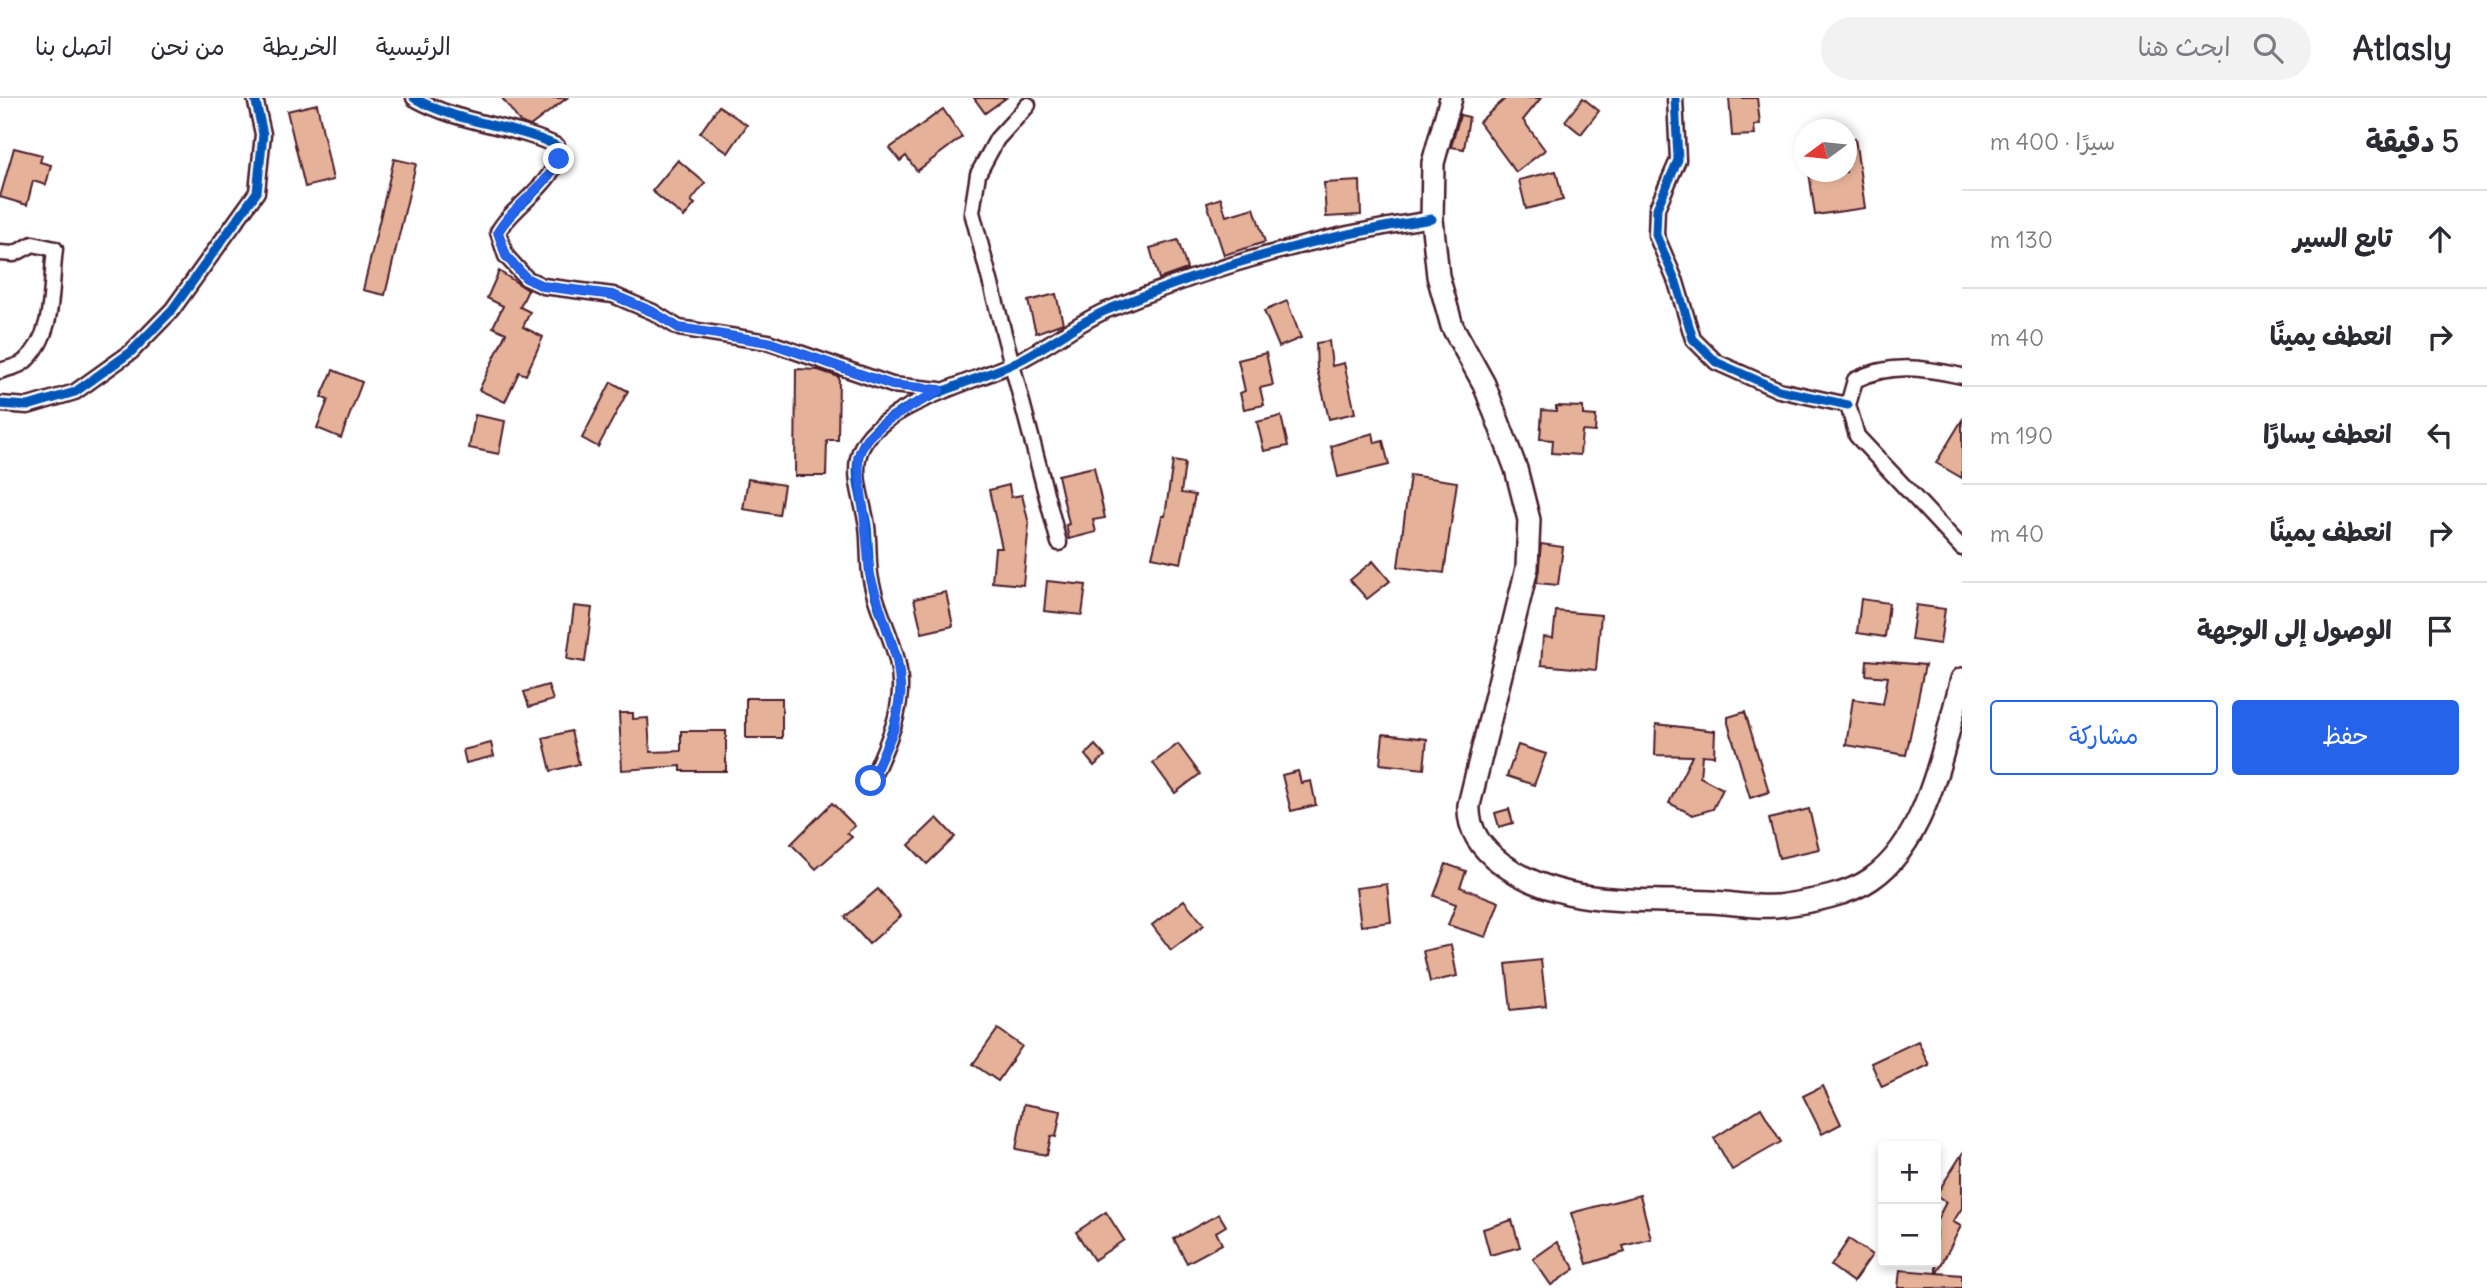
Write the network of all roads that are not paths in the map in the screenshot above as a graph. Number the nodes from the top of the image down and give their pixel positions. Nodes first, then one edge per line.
1 (255, 98) edge
2 (414, 98) edge
3 (1451, 98) edge
4 (1675, 98) edge
5 (1028, 105) dead end
6 (1432, 219) junction
7 (0, 253) edge
8 (1012, 365) junction
9 (0, 371) edge
10 (1962, 376) edge
11 (940, 390) junction
12 (0, 404) edge
13 (1848, 405) junction
14 (1059, 543) dead end
15 (1962, 548) edge
16 (1962, 679) edge
17 (871, 781) dead end

1 - 12 street
2 - 11 street
3 - 6 main road
4 - 13 street
5 - 8 street
6 - 8 street
6 - 16 main road
7 - 9 street
8 - 11 street
8 - 14 street
10 - 13 street
11 - 17 street
13 - 15 street

